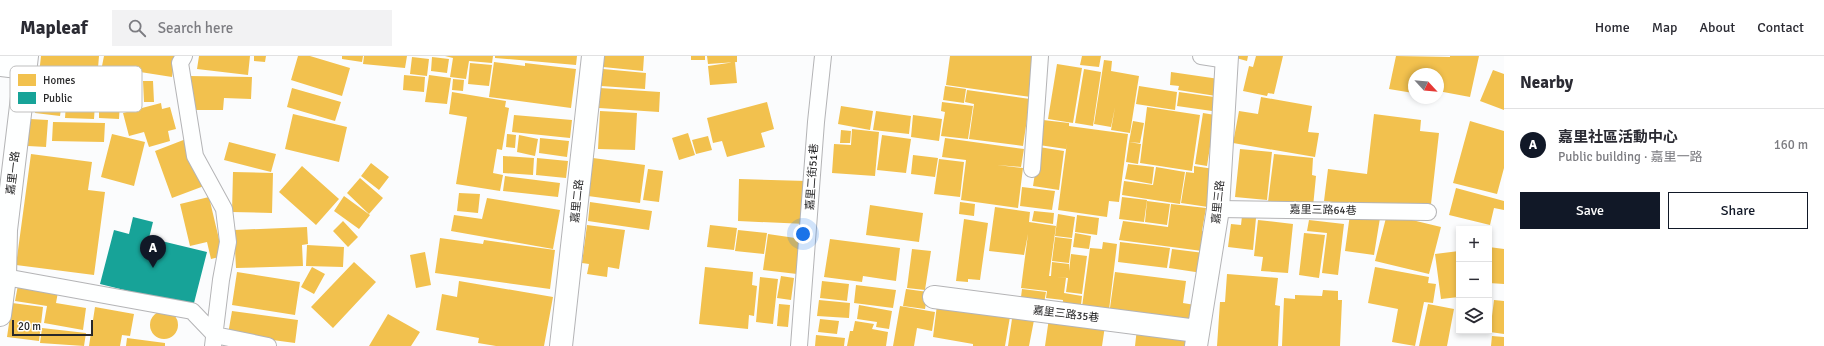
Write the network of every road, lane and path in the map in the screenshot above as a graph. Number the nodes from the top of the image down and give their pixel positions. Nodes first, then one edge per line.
1 (184, 56) edge
2 (593, 56) edge
3 (823, 56) edge
4 (1040, 56) edge
5 (1201, 56) edge
6 (1227, 58) edge
7 (27, 62) edge
8 (0, 64) edge
9 (20, 112) edge
10 (1032, 170) dead end
11 (1218, 209) junction
12 (1428, 212) dead end
13 (3, 229) edge
14 (5, 277) junction
15 (934, 297) dead end
16 (0, 315) edge
17 (1196, 338) edge
18 (214, 339) edge
19 (268, 346) edge
20 (561, 346) edge
21 (799, 346) edge

1 - 18 lane
2 - 20 street, 嘉里二路
3 - 21 lane, 嘉里二街51巷
4 - 10 lane
5 - 6 lane
6 - 11 street, 嘉里三路
7 - 8 street
9 - 13 street, 嘉里一路
11 - 12 lane, 嘉里三路64巷
11 - 17 street, 嘉里三路
13 - 14 street, 嘉里一路
14 - 16 street, 嘉里一路
14 - 18 lane
15 - 17 street, 嘉里三路35巷
18 - 19 lane

